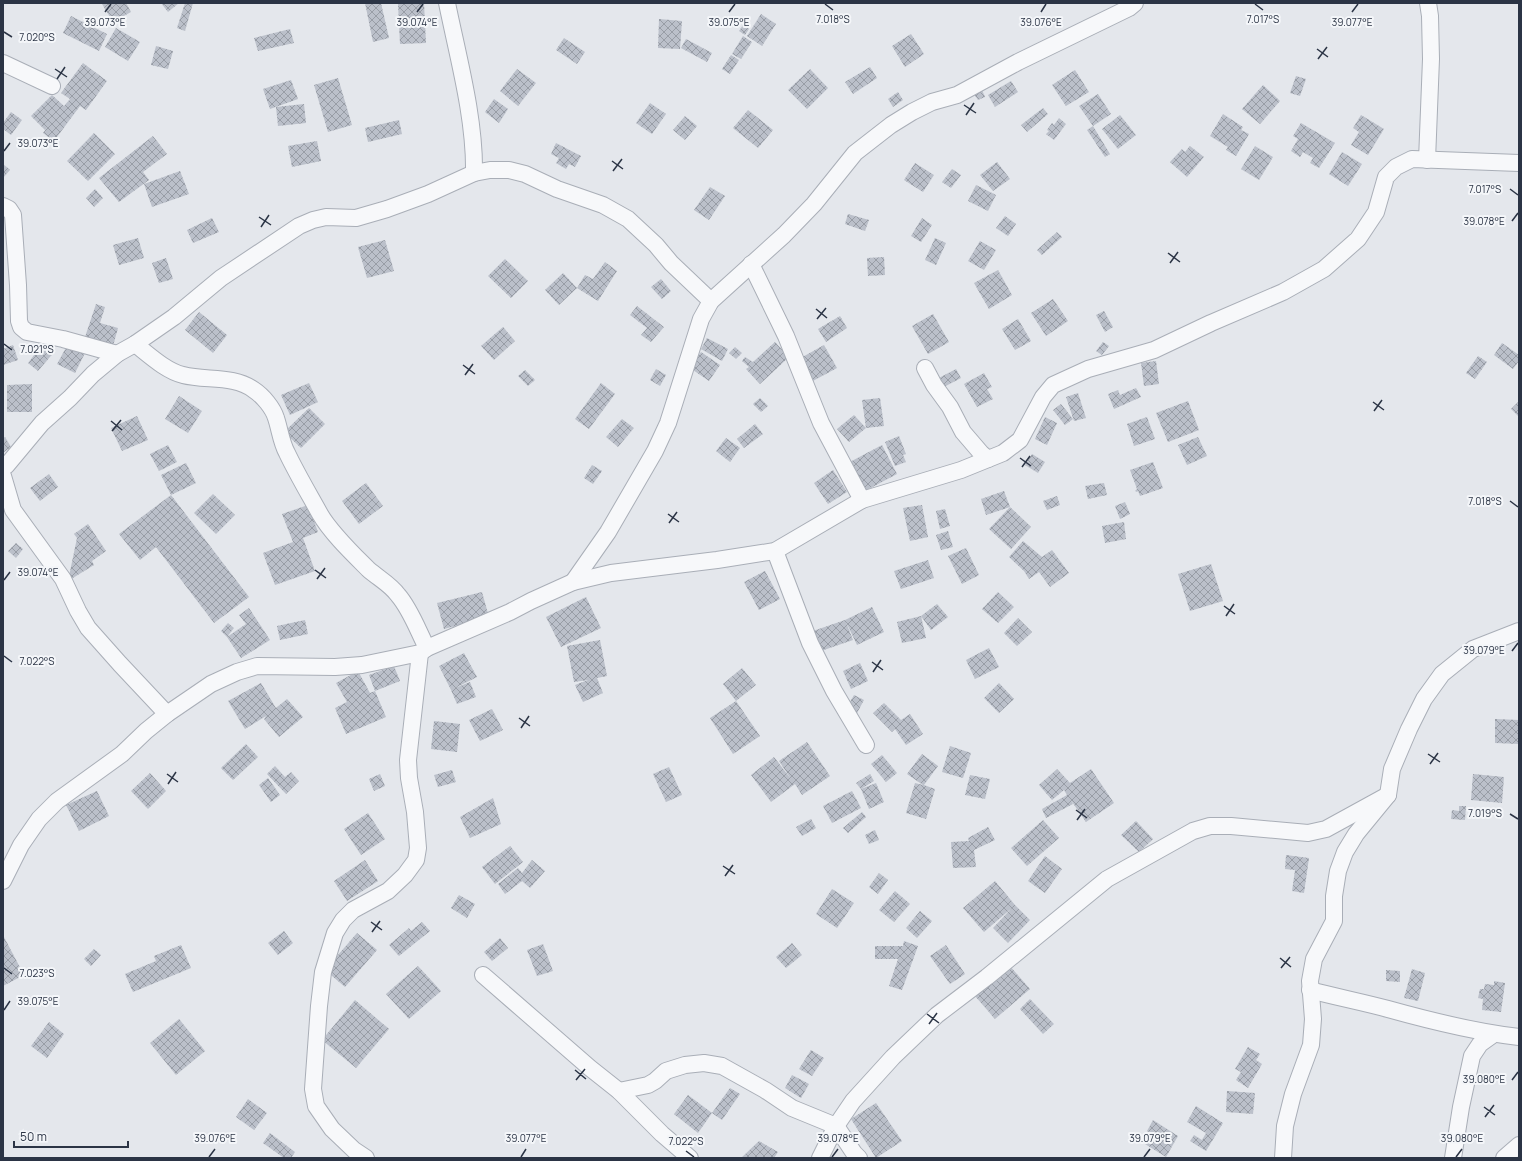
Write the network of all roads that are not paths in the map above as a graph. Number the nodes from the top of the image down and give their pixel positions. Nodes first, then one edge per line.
1 (447, 3) edge
2 (1428, 3) edge
3 (1130, 5) edge
4 (3, 63) edge
5 (52, 86) dead end
6 (1427, 160) junction
7 (1519, 163) edge
8 (474, 173) junction
9 (3, 206) edge
10 (751, 264) junction
11 (711, 301) junction
12 (135, 344) junction
13 (117, 354) junction
14 (924, 368) dead end
15 (988, 459) junction
16 (3, 468) edge
17 (3, 476) edge
18 (862, 500) junction
19 (776, 551) junction
20 (573, 582) junction
21 (1519, 631) edge
22 (423, 651) junction
23 (167, 714) junction
24 (866, 745) dead end
25 (1388, 796) junction
26 (3, 881) edge
27 (483, 975) dead end
28 (1310, 990) junction
29 (1494, 1034) junction
30 (1519, 1037) edge
31 (619, 1091) junction
32 (836, 1126) junction
33 (1519, 1145) edge
34 (366, 1158) edge
35 (690, 1158) edge
36 (820, 1158) edge
37 (860, 1158) edge
38 (1283, 1158) edge
39 (1453, 1158) edge
40 (1504, 1158) edge

1 - 8 street
2 - 6 street
3 - 10 street
4 - 5 street
6 - 7 street
6 - 15 street
8 - 11 street
8 - 12 street
9 - 13 street
10 - 11 street
10 - 18 street
11 - 20 street
12 - 13 street
12 - 22 street
13 - 16 street
14 - 15 street
15 - 18 street
17 - 23 street
18 - 19 street
19 - 20 street
19 - 24 street
20 - 22 street
21 - 25 street
22 - 23 street
22 - 34 street
23 - 26 street
25 - 28 street
25 - 32 street
27 - 31 street
28 - 29 street
28 - 38 street
29 - 30 street
29 - 39 street
31 - 32 street
31 - 35 street
32 - 36 street
32 - 37 street
33 - 40 street

